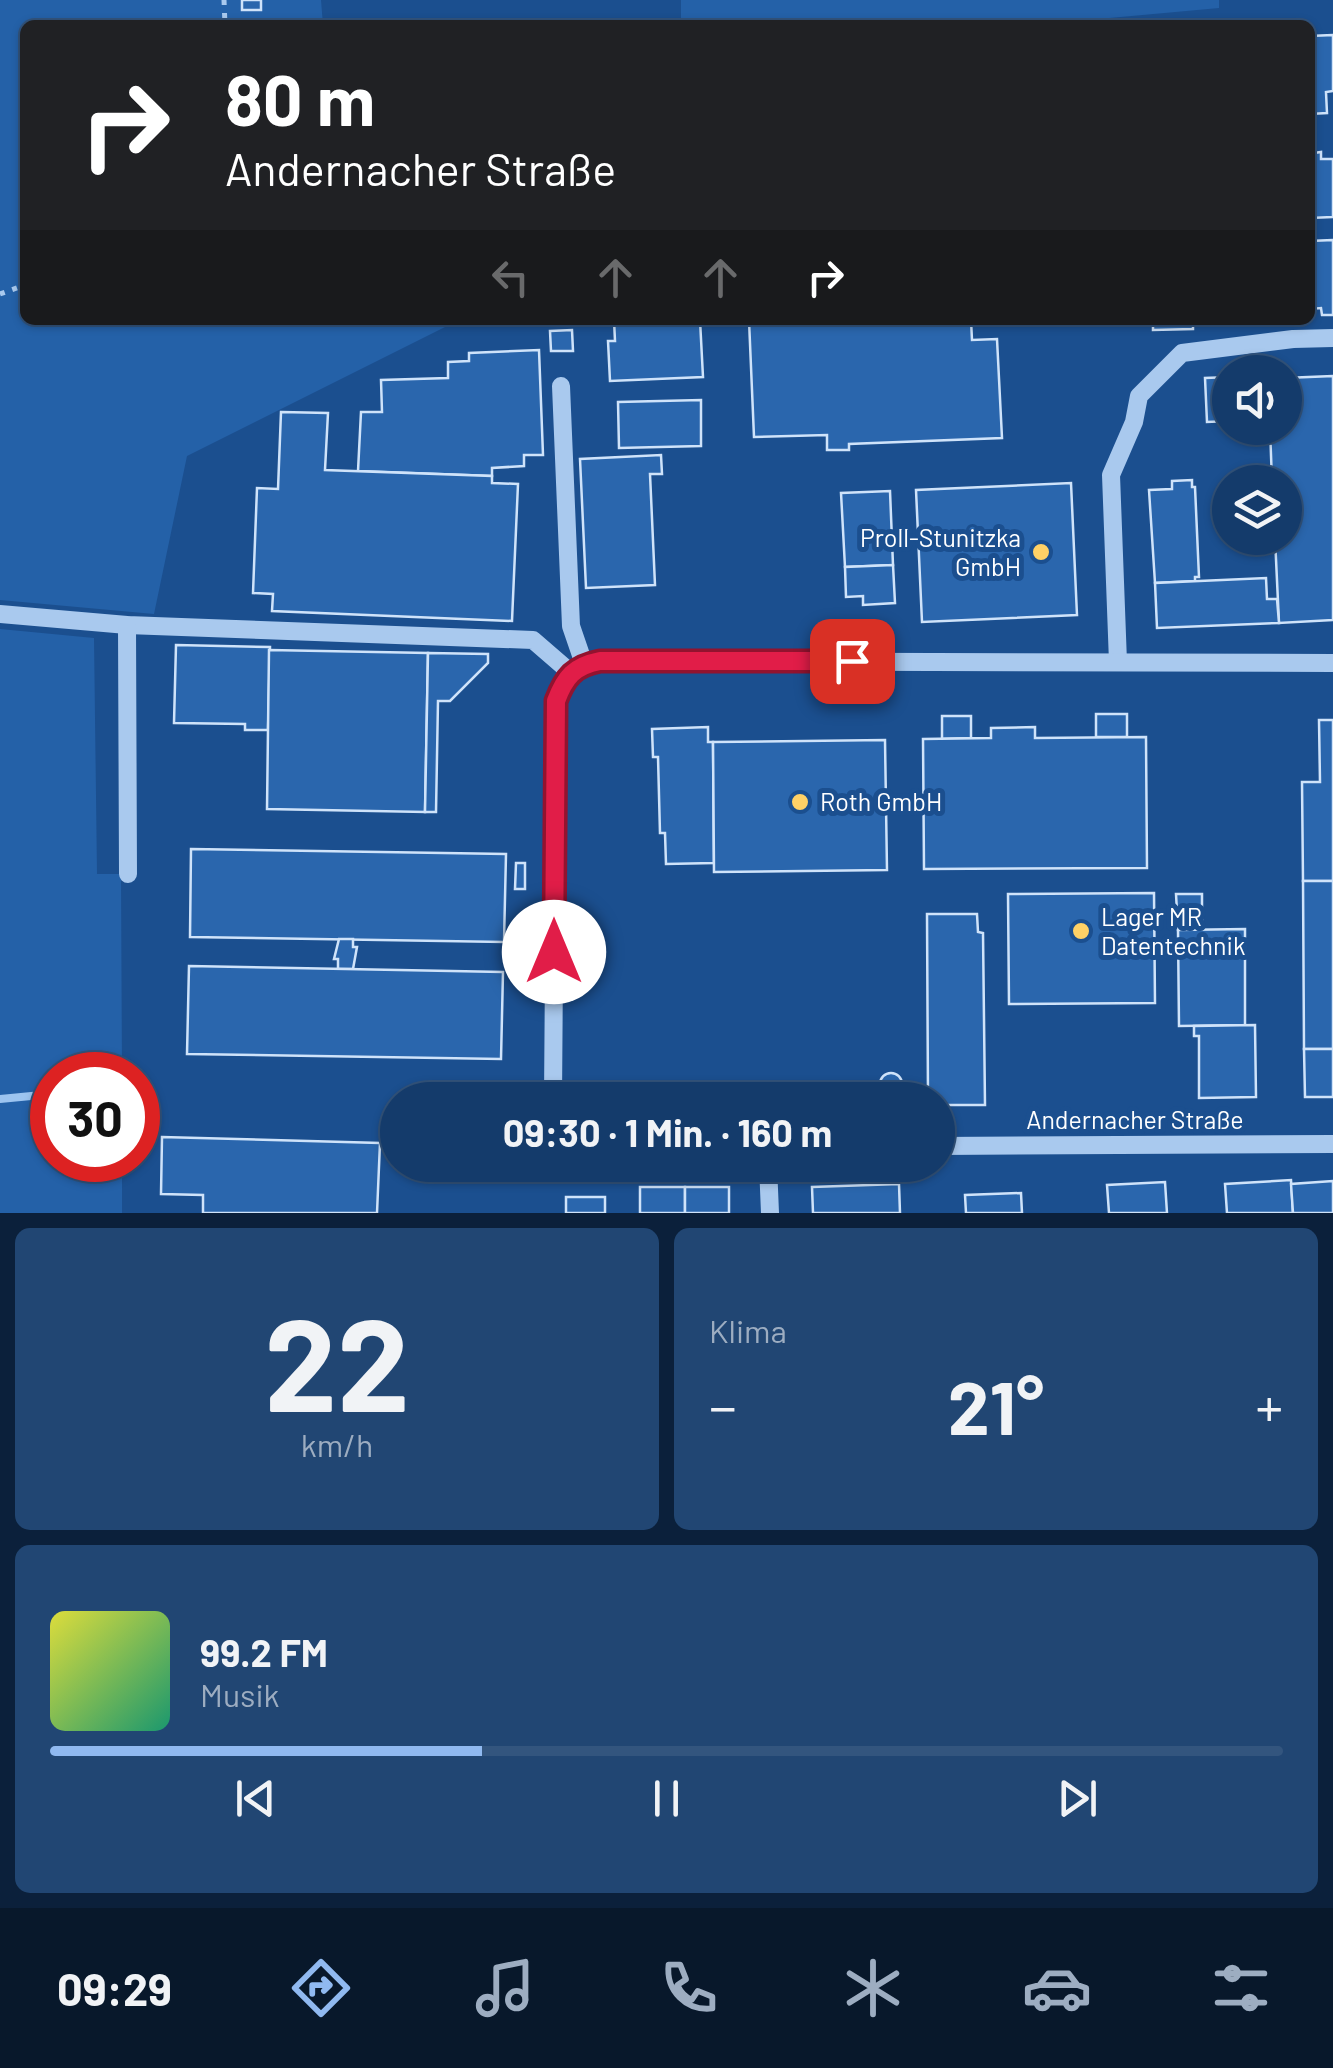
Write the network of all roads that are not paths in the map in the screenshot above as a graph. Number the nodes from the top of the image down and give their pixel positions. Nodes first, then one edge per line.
1 (1333, 338) edge
2 (561, 386) dead end
3 (0, 614) edge
4 (127, 625) junction
5 (1118, 662) junction
6 (1333, 663) edge
7 (577, 668) junction
8 (128, 874) dead end
9 (553, 1082) edge
10 (1333, 1144) edge
11 (955, 1146) edge
12 (769, 1182) edge
13 (770, 1213) edge

1 - 5 street
2 - 7 street
3 - 4 street
4 - 7 street
4 - 8 street
5 - 6 street
5 - 7 street
7 - 9 street
10 - 11 street, Andernacher Straße
12 - 13 street

